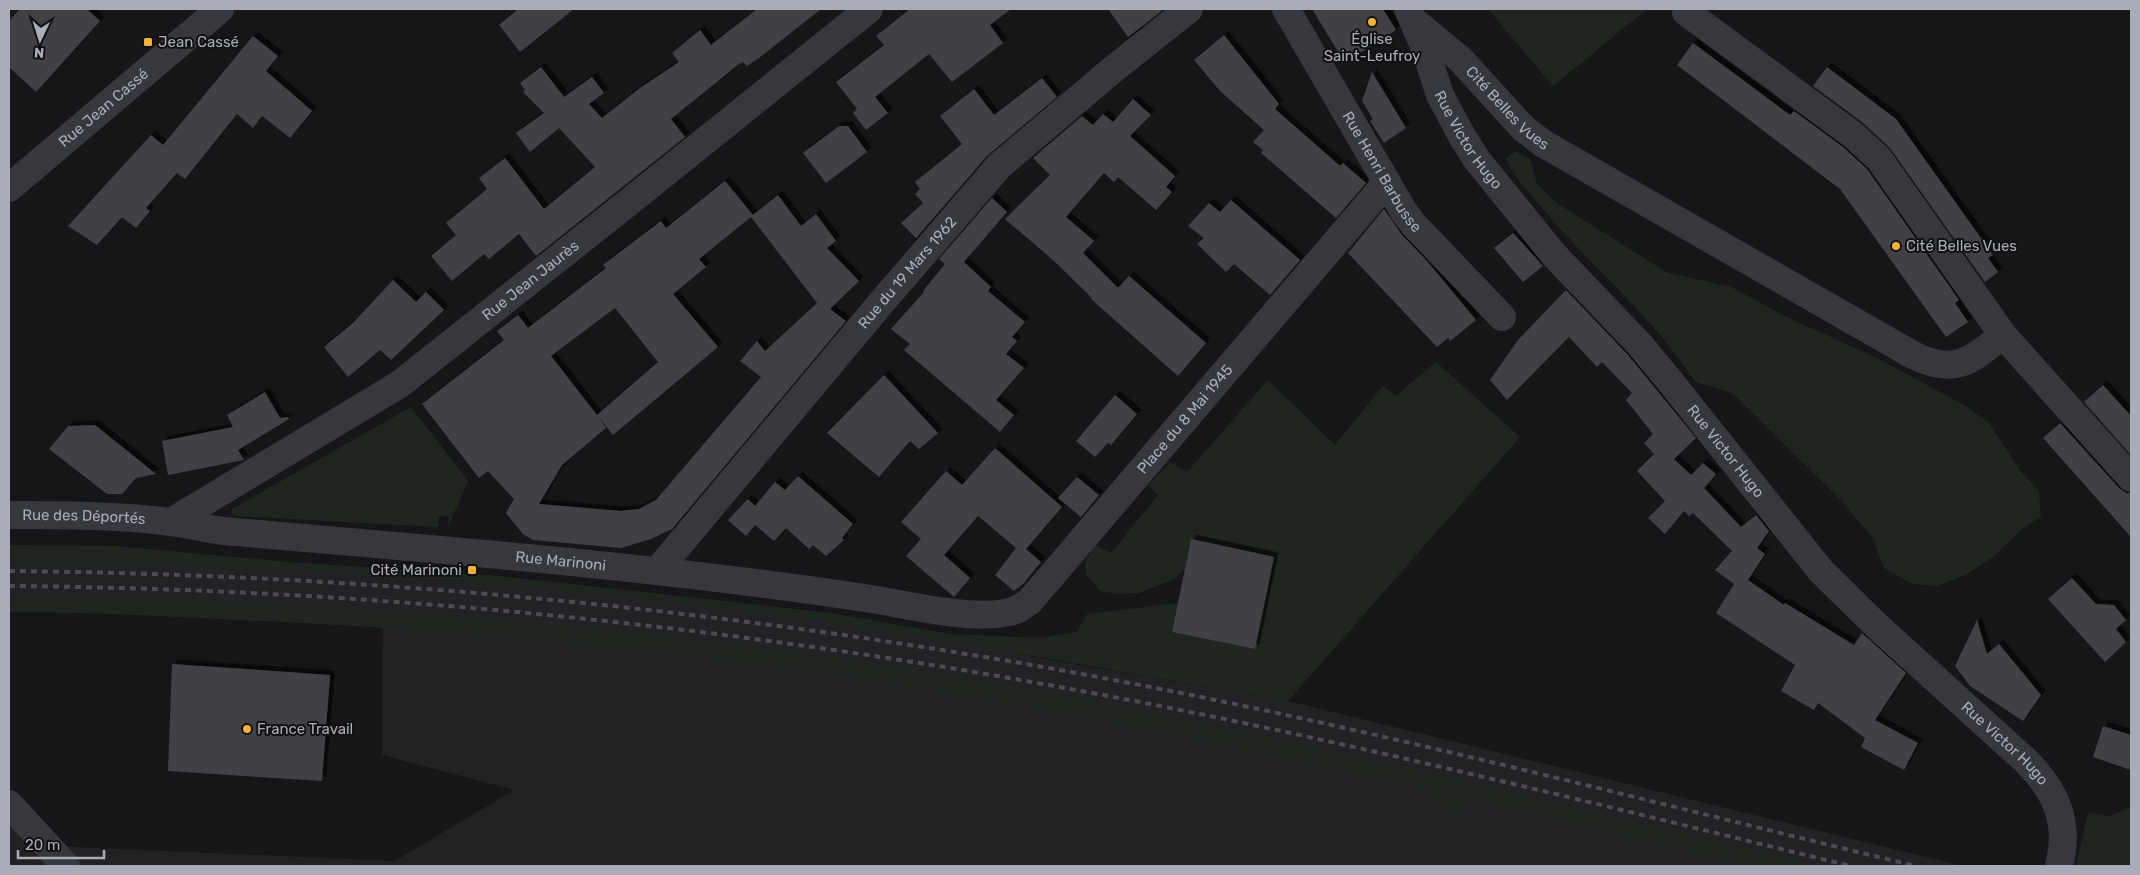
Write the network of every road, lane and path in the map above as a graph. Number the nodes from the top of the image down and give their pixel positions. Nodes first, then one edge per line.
1 (220, 9) edge
2 (869, 9) edge
3 (1189, 9) edge
4 (1286, 9) edge
5 (1686, 12) dead end
6 (1411, 15) edge
7 (1387, 182) junction
8 (9, 188) edge
9 (1502, 317) dead end
10 (2003, 335) junction
11 (2131, 478) edge
12 (9, 515) edge
13 (166, 522) junction
14 (658, 570) junction
15 (961, 613) joint
16 (9, 804) edge
17 (66, 866) edge
18 (2058, 866) edge

1 - 8 street, Rue Jean Cassé
2 - 13 street, Rue Jean Jaurès
3 - 14 street, Rue du 19 Mars 1962
4 - 7 street, Rue Henri Barbusse
5 - 10 street
6 - 10 street, Cité Belles Vues
6 - 18 street, Rue Victor Hugo
7 - 9 street, Rue Henri Barbusse
7 - 15 street, Place du 8 Mai 1945
10 - 11 street
12 - 13 street, Rue des Déportés
13 - 14 street, Rue Marinoni
14 - 15 street, Rue Marinoni
16 - 17 street

